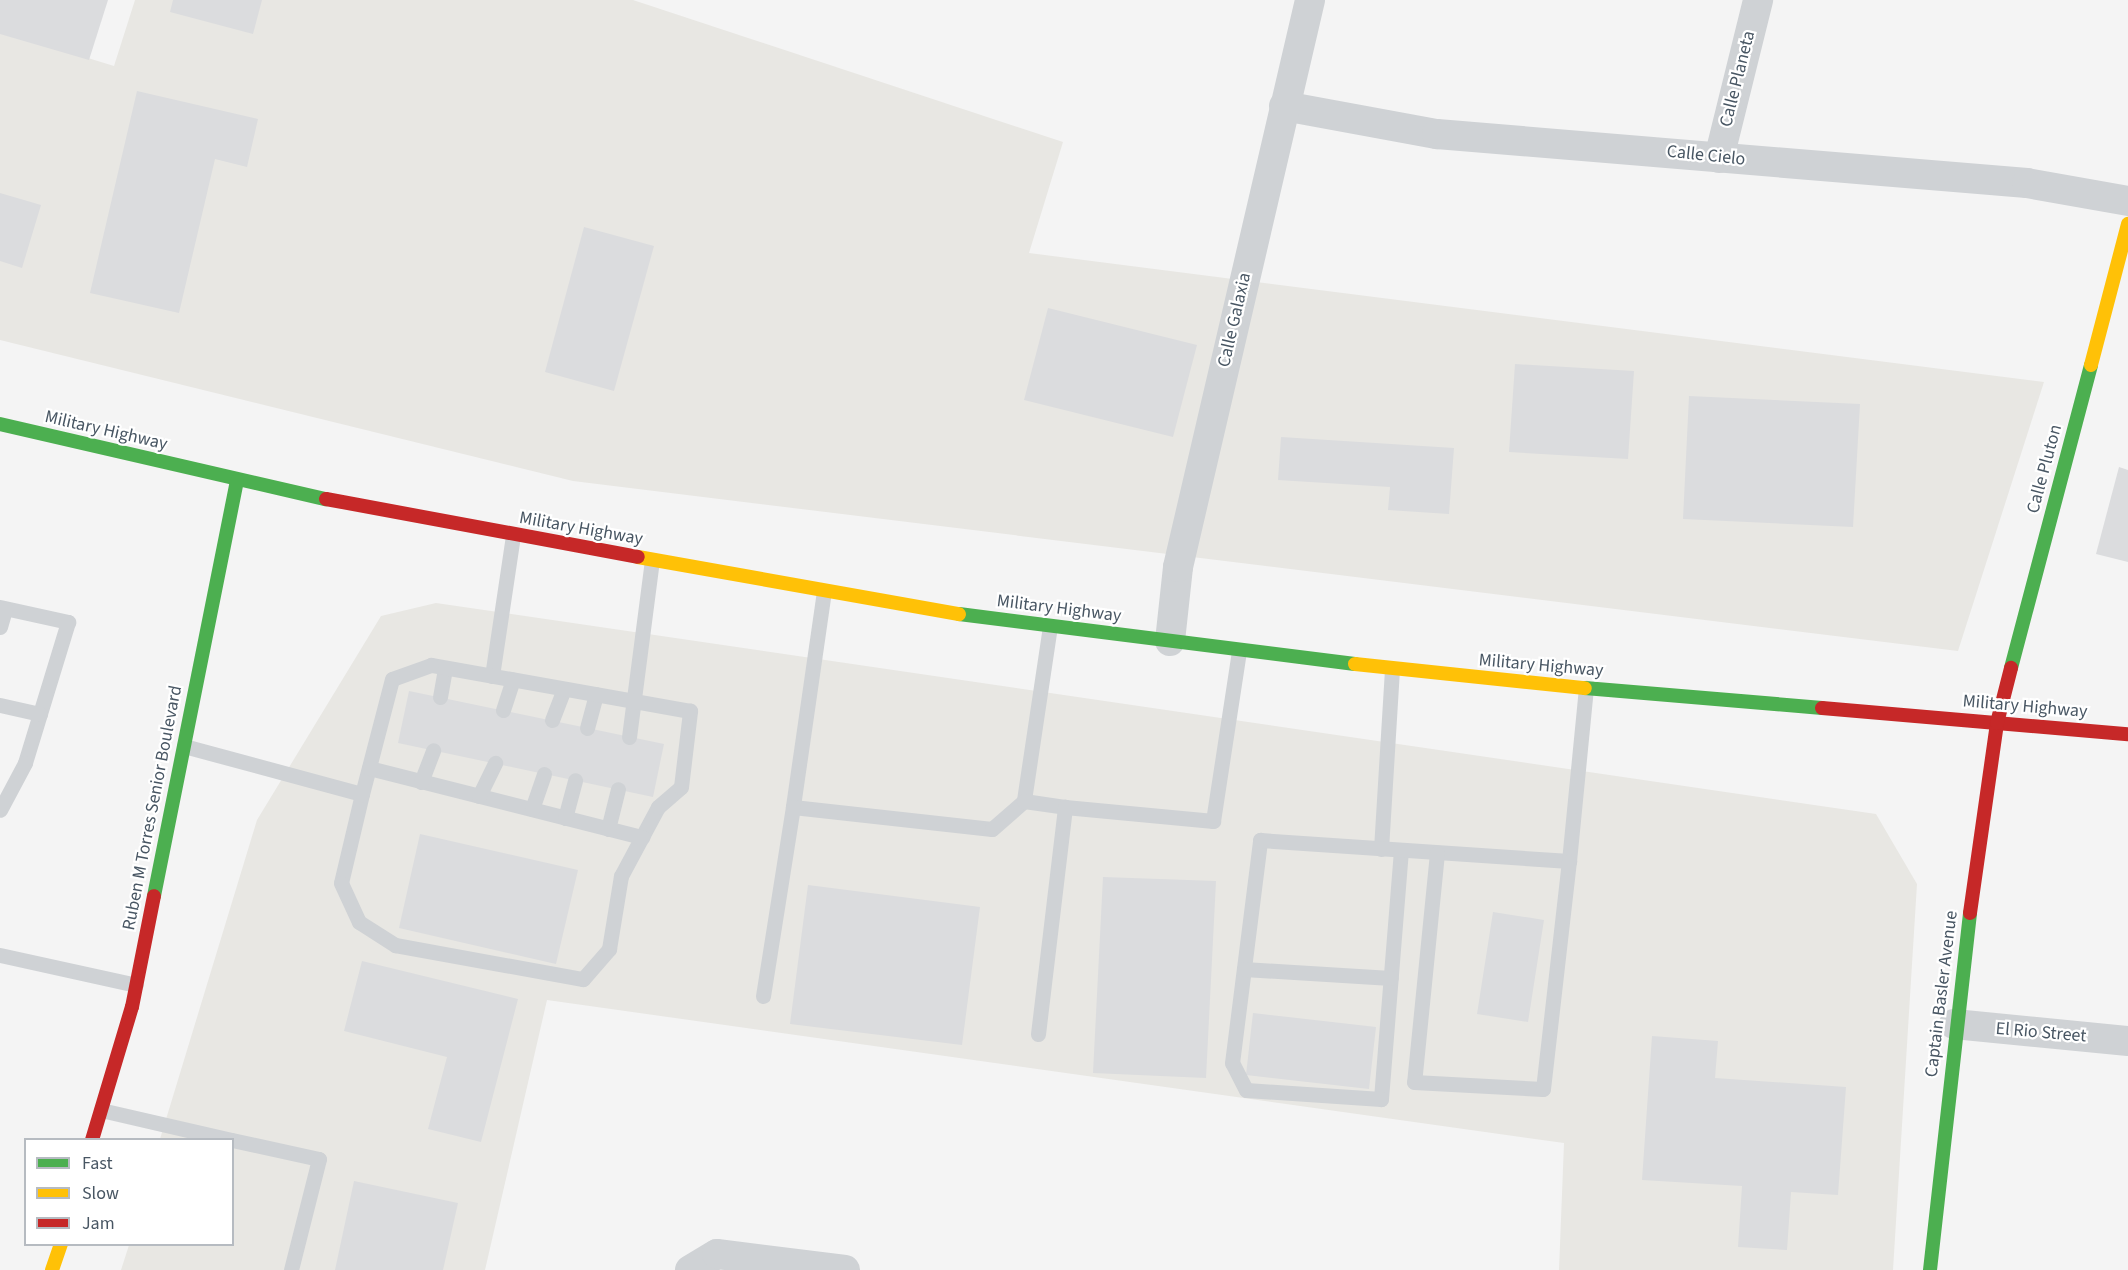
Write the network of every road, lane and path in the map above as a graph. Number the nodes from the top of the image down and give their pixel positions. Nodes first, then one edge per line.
1 (1310, 0) edge
2 (1758, 0) edge
3 (1284, 106) junction
4 (1719, 158) junction
5 (2128, 201) edge
6 (2128, 224) edge
7 (0, 424) edge
8 (237, 481) junction
9 (513, 536) junction
10 (652, 560) junction
11 (824, 591) junction
12 (3, 608) edge
13 (1050, 626) junction
14 (0, 627) edge
15 (1170, 641) junction
16 (1239, 651) junction
17 (445, 668) junction
18 (1392, 669) junction
19 (492, 676) junction
20 (513, 680) junction
21 (1586, 688) junction
22 (564, 689) junction
23 (596, 694) junction
24 (440, 697) dead end
25 (635, 701) junction
26 (0, 705) edge
27 (503, 710) dead end
28 (40, 714) junction
29 (552, 720) dead end
30 (1997, 723) junction
31 (587, 728) dead end
32 (2128, 734) edge
33 (629, 737) dead end
34 (184, 746) junction
35 (434, 750) dead end
36 (495, 763) dead end
37 (369, 768) junction
38 (544, 774) dead end
39 (575, 780) dead end
40 (421, 782) junction
41 (618, 789) dead end
42 (362, 794) junction
43 (479, 796) junction
44 (1024, 801) junction
45 (793, 807) junction
46 (1065, 807) junction
47 (532, 809) junction
48 (0, 810) edge
49 (565, 818) junction
50 (608, 829) junction
51 (642, 837) junction
52 (1381, 849) junction
53 (1401, 850) junction
54 (1437, 853) junction
55 (1569, 861) junction
56 (0, 955) edge
57 (1244, 969) junction
58 (1390, 978) junction
59 (136, 985) junction
60 (764, 996) dead end
61 (1954, 1024) junction
62 (1038, 1034) dead end
63 (2128, 1041) edge
64 (100, 1110) junction
65 (93, 1138) edge
66 (223, 1138) edge
67 (234, 1140) edge
68 (61, 1246) edge
69 (52, 1270) edge
70 (291, 1270) edge
71 (690, 1270) edge
72 (845, 1270) edge
73 (1930, 1270) edge

1 - 3 street, Calle Galaxia
2 - 4 street, Calle Planeta
3 - 4 street, Calle Cielo
3 - 15 street, Calle Galaxia
4 - 5 street, Calle Cielo
6 - 30 main road, Calle Pluton
7 - 8 main road, Military Highway
8 - 9 main road, Military Highway
8 - 34 main road, Ruben M Torres Senior Boulevard
9 - 10 main road, Military Highway
9 - 19 lane
10 - 11 main road, Military Highway
10 - 25 lane
11 - 13 main road, Military Highway
11 - 45 lane
12 - 14 lane
12 - 28 lane
13 - 15 main road, Military Highway
13 - 44 lane
15 - 16 main road, Military Highway
16 - 18 main road, Military Highway
16 - 46 lane
17 - 19 lane
17 - 24 lane
17 - 37 lane
18 - 21 main road, Military Highway
18 - 52 lane
19 - 20 lane
20 - 22 lane
20 - 27 lane
21 - 30 main road, Military Highway
21 - 55 lane
22 - 23 lane
22 - 29 lane
23 - 25 lane
23 - 31 lane
25 - 33 lane
25 - 51 lane
26 - 28 lane
28 - 48 lane
30 - 32 main road, Military Highway
30 - 61 main road, Captain Basler Avenue
34 - 42 lane
34 - 59 main road, Ruben M Torres Senior Boulevard
35 - 40 lane
36 - 43 lane
37 - 40 lane
37 - 42 lane
38 - 47 lane
39 - 49 lane
40 - 43 lane
41 - 50 lane
42 - 51 lane
43 - 47 lane
44 - 45 lane
44 - 46 lane
45 - 60 lane
46 - 62 lane
47 - 49 lane
49 - 50 lane
50 - 51 lane
52 - 53 lane
52 - 57 lane
53 - 54 lane
53 - 58 lane
54 - 55 lane
54 - 55 lane
56 - 59 lane
57 - 58 lane
57 - 58 lane
59 - 64 main road, Ruben M Torres Senior Boulevard
61 - 63 street, El Rio Street
61 - 73 main road, Captain Basler Avenue
64 - 65 main road, Ruben M Torres Senior Boulevard
64 - 66 lane
67 - 70 lane
68 - 69 main road
71 - 72 street

